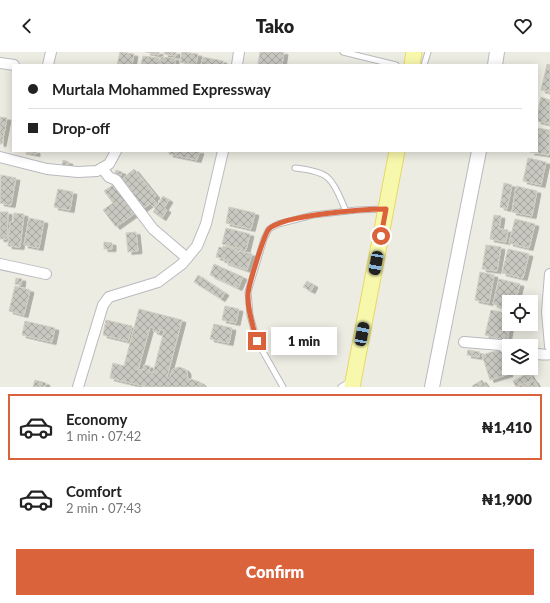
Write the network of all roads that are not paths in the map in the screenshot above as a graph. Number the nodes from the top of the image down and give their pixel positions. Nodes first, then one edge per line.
1 (51, 52) edge
2 (239, 52) edge
3 (343, 52) edge
4 (414, 52) edge
5 (428, 52) edge
6 (498, 52) edge
7 (0, 63) edge
8 (48, 64) edge
9 (237, 64) edge
10 (392, 64) edge
11 (412, 64) edge
12 (424, 64) edge
13 (495, 64) edge
14 (12, 65) edge
15 (115, 152) edge
16 (223, 152) edge
17 (397, 152) edge
18 (479, 152) edge
19 (0, 157) edge
20 (102, 168) junction
21 (295, 168) dead end
22 (386, 209) junction
23 (346, 211) junction
24 (187, 258) junction
25 (0, 264) edge
26 (46, 274) dead end
27 (550, 274) edge
28 (464, 342) dead end
29 (502, 346) edge
30 (550, 346) edge
31 (538, 354) edge
32 (550, 354) edge
33 (349, 385) edge
34 (78, 387) edge
35 (283, 387) edge
36 (432, 387) edge

1 - 8 street
2 - 9 street
3 - 10 lane
4 - 11 main road
5 - 12 lane
6 - 13 main road
7 - 14 street
15 - 20 street
16 - 24 street
17 - 22 main road
18 - 36 main road
19 - 20 street
20 - 24 street
21 - 23 lane
22 - 23 lane
22 - 33 main road
23 - 35 lane
24 - 34 street
25 - 26 street
27 - 30 street
28 - 29 street
31 - 32 street

